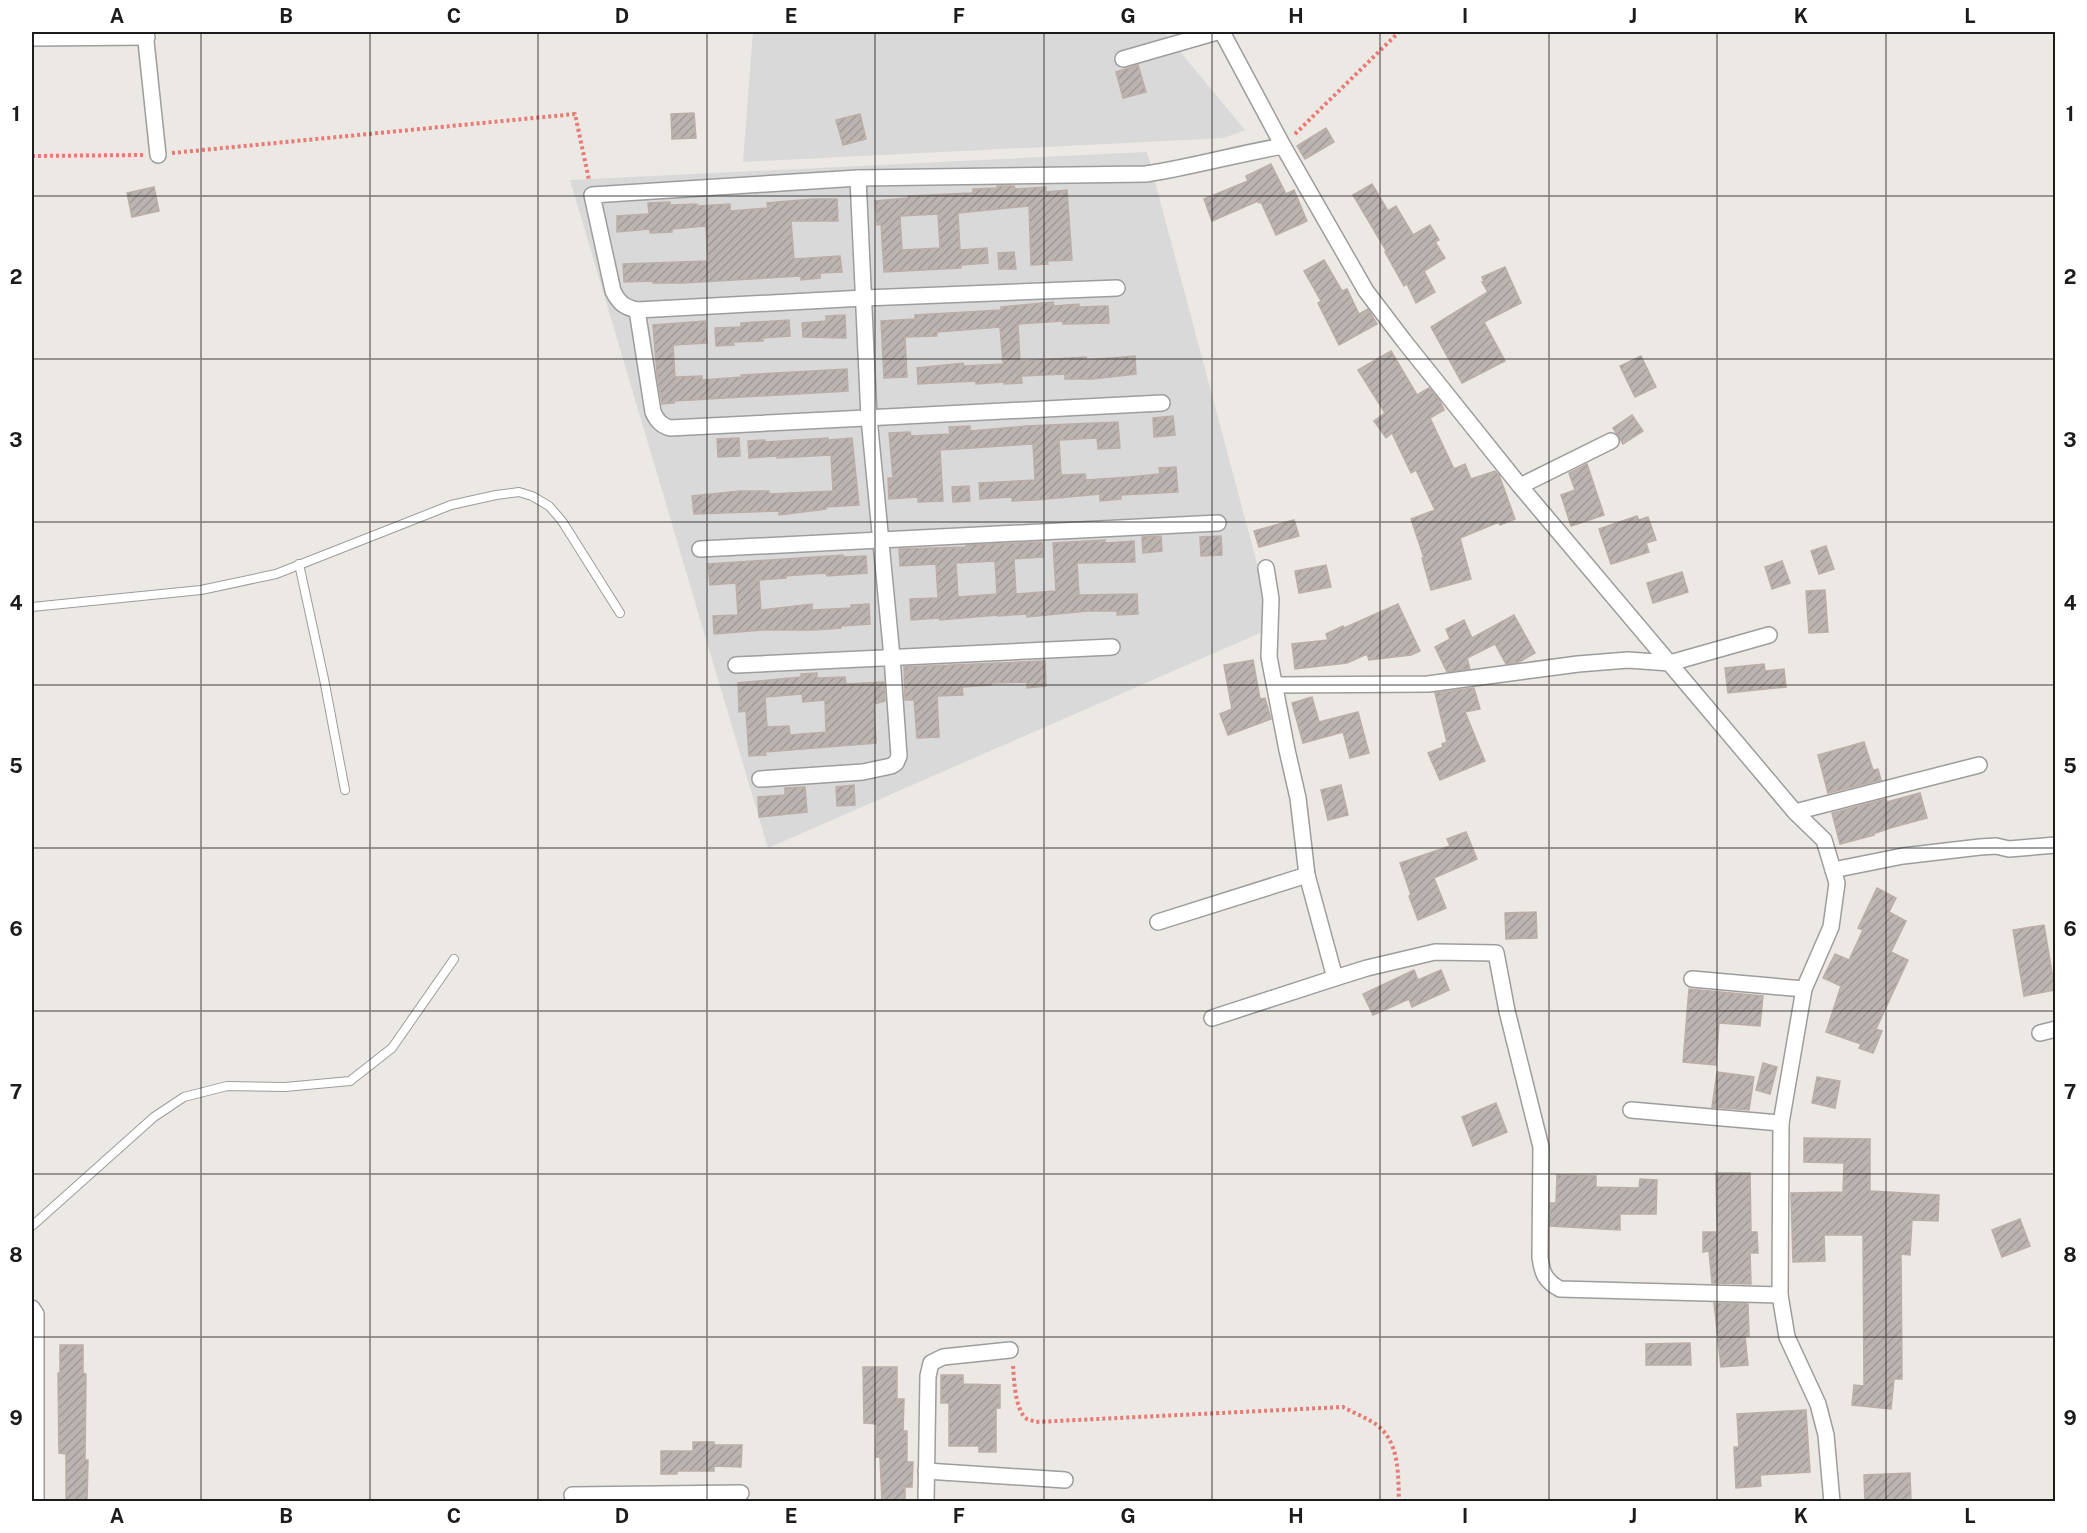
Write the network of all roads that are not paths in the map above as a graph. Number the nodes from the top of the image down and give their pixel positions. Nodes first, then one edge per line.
1 (1217, 32) edge
2 (1222, 32) edge
3 (146, 34) edge
4 (32, 38) edge
5 (1123, 59) dead end
6 (1283, 146) junction
7 (158, 154) road end
8 (858, 178) junction
9 (1117, 288) dead end
10 (864, 298) junction
11 (637, 310) junction
12 (1162, 403) dead end
13 (869, 418) junction
14 (1611, 441) dead end
15 (1520, 486) junction
16 (1218, 523) dead end
17 (881, 540) junction
18 (700, 549) dead end
19 (299, 564) junction
20 (1266, 568) dead end
21 (32, 607) edge
22 (620, 613) dead end
23 (1768, 635) dead end
24 (1112, 647) dead end
25 (892, 657) junction
26 (1670, 663) junction
27 (736, 665) dead end
28 (1275, 685) junction
29 (1979, 765) dead end
30 (760, 779) dead end
31 (345, 790) dead end
32 (1795, 812) junction
33 (2055, 845) edge
34 (1833, 870) junction
35 (1307, 875) junction
36 (1158, 922) dead end
37 (454, 959) dead end
38 (1335, 978) junction
39 (1692, 979) dead end
40 (1804, 989) junction
41 (1212, 1018) dead end
42 (1631, 1110) dead end
43 (1780, 1123) junction
44 (32, 1226) edge
45 (1780, 1295) junction
46 (32, 1308) edge
47 (1010, 1350) road end
48 (926, 1472) junction
49 (1065, 1480) dead end
50 (741, 1493) dead end
51 (573, 1495) dead end
52 (650, 1498) edge
53 (36, 1502) edge
54 (926, 1502) edge
55 (1832, 1502) edge

1 - 5 street
2 - 6 street
3 - 4 street
3 - 7 street
6 - 8 street
6 - 15 street
8 - 10 street
8 - 11 street
9 - 10 street
10 - 11 street
10 - 13 street
11 - 13 street
12 - 13 street
13 - 17 street
14 - 15 street
15 - 26 street
16 - 17 street
17 - 18 street
17 - 25 street
19 - 21 lane
19 - 22 lane
19 - 31 lane
20 - 28 street
23 - 26 street
24 - 25 street
25 - 27 street
25 - 30 street
26 - 28 street
26 - 32 street
28 - 35 street
29 - 32 street
32 - 34 street
33 - 34 street
34 - 40 street
35 - 36 street
35 - 38 street
37 - 44 lane
38 - 41 street
38 - 45 street
39 - 40 street
40 - 43 street
42 - 43 street
43 - 45 street
45 - 55 street
46 - 53 street
47 - 48 street
48 - 49 street
48 - 54 street
50 - 52 street
51 - 52 street

